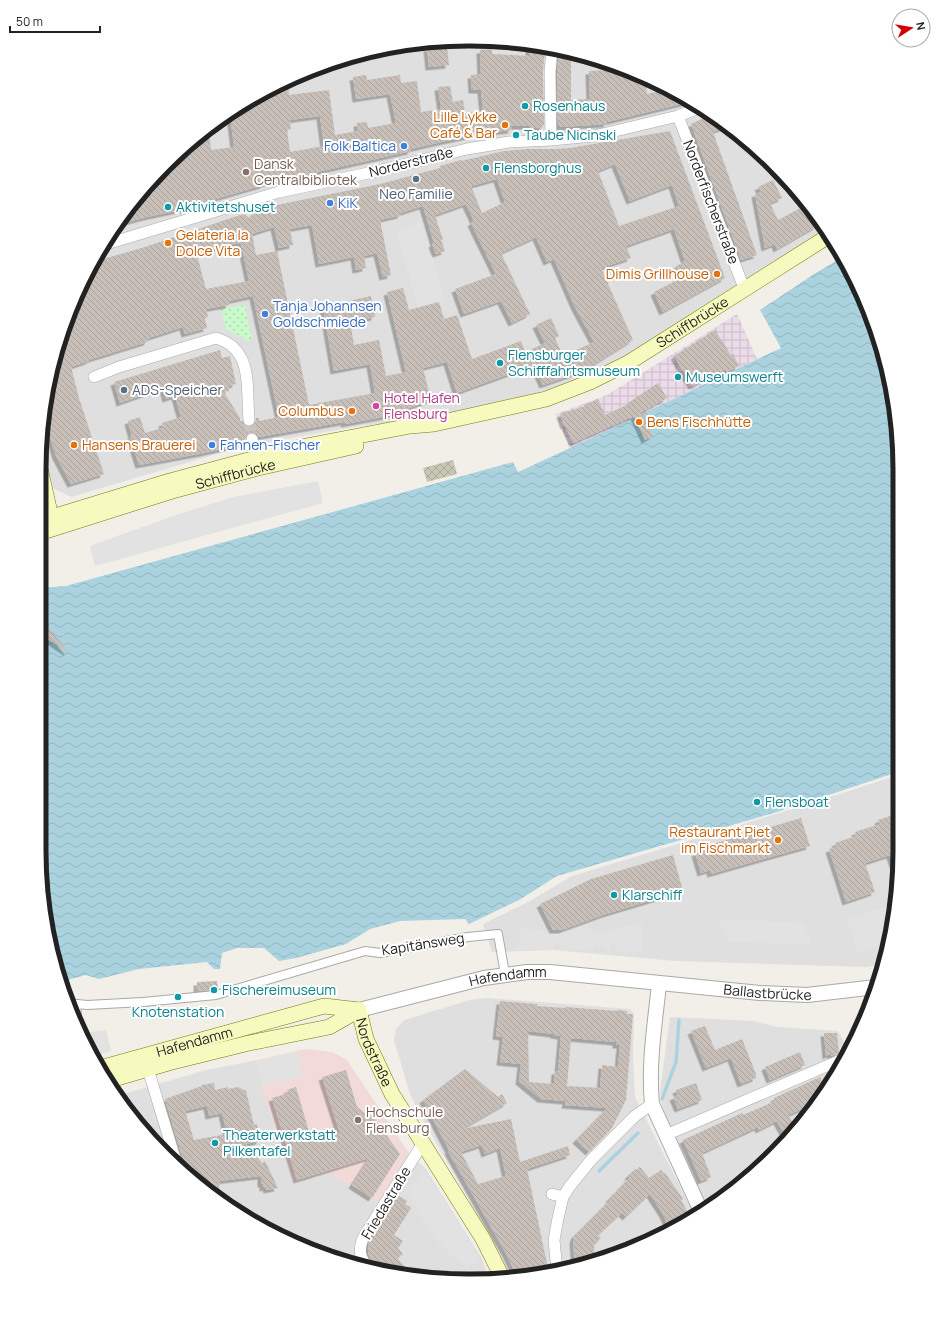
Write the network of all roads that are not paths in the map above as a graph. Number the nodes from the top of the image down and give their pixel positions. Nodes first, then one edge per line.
1 (552, 54) edge
2 (693, 110) edge
3 (678, 116) junction
4 (552, 140) junction
5 (824, 238) edge
6 (112, 242) edge
7 (744, 288) junction
8 (94, 377) dead end
9 (249, 420) tunnel mouth
10 (434, 424) junction
11 (252, 439) tunnel mouth
12 (256, 458) junction
13 (46, 508) edge
14 (48, 522) edge
15 (504, 974) junction
16 (659, 984) junction
17 (871, 988) edge
18 (74, 1003) edge
19 (359, 1010) junction
20 (836, 1062) edge
21 (106, 1066) edge
22 (148, 1069) junction
23 (113, 1079) edge
24 (652, 1104) junction
25 (666, 1135) junction
26 (423, 1143) junction
27 (174, 1154) edge
28 (552, 1194) dead end
29 (563, 1197) junction
30 (699, 1207) edge
31 (364, 1261) edge
32 (556, 1265) edge
33 (500, 1273) edge

1 - 4 street
2 - 3 street, Norderstraße
3 - 4 street, Norderstraße
3 - 7 street, Norderfischerstraße
4 - 6 street, Norderstraße
5 - 7 main road, Schiffbrücke
7 - 10 main road, Schiffbrücke
8 - 9 street
10 - 12 main road, Schiffbrücke
10 - 14 main road, Schiffbrücke
11 - 12 street
12 - 14 main road, Schiffbrücke
13 - 14 main road
15 - 16 street, Hafendamm
15 - 18 street, Kapitänsweg
15 - 19 street, Hafendamm
16 - 17 street, Ballastbrücke
16 - 24 street
19 - 21 main road, Hafendamm
19 - 22 main road, Hafendamm
19 - 26 main road, Nordstraße
20 - 25 street
22 - 23 main road, Hafendamm
22 - 27 street
24 - 25 street
24 - 29 street
25 - 30 street
26 - 31 street, Friedastraße
26 - 33 main road, Nordstraße
28 - 29 street
29 - 32 street

